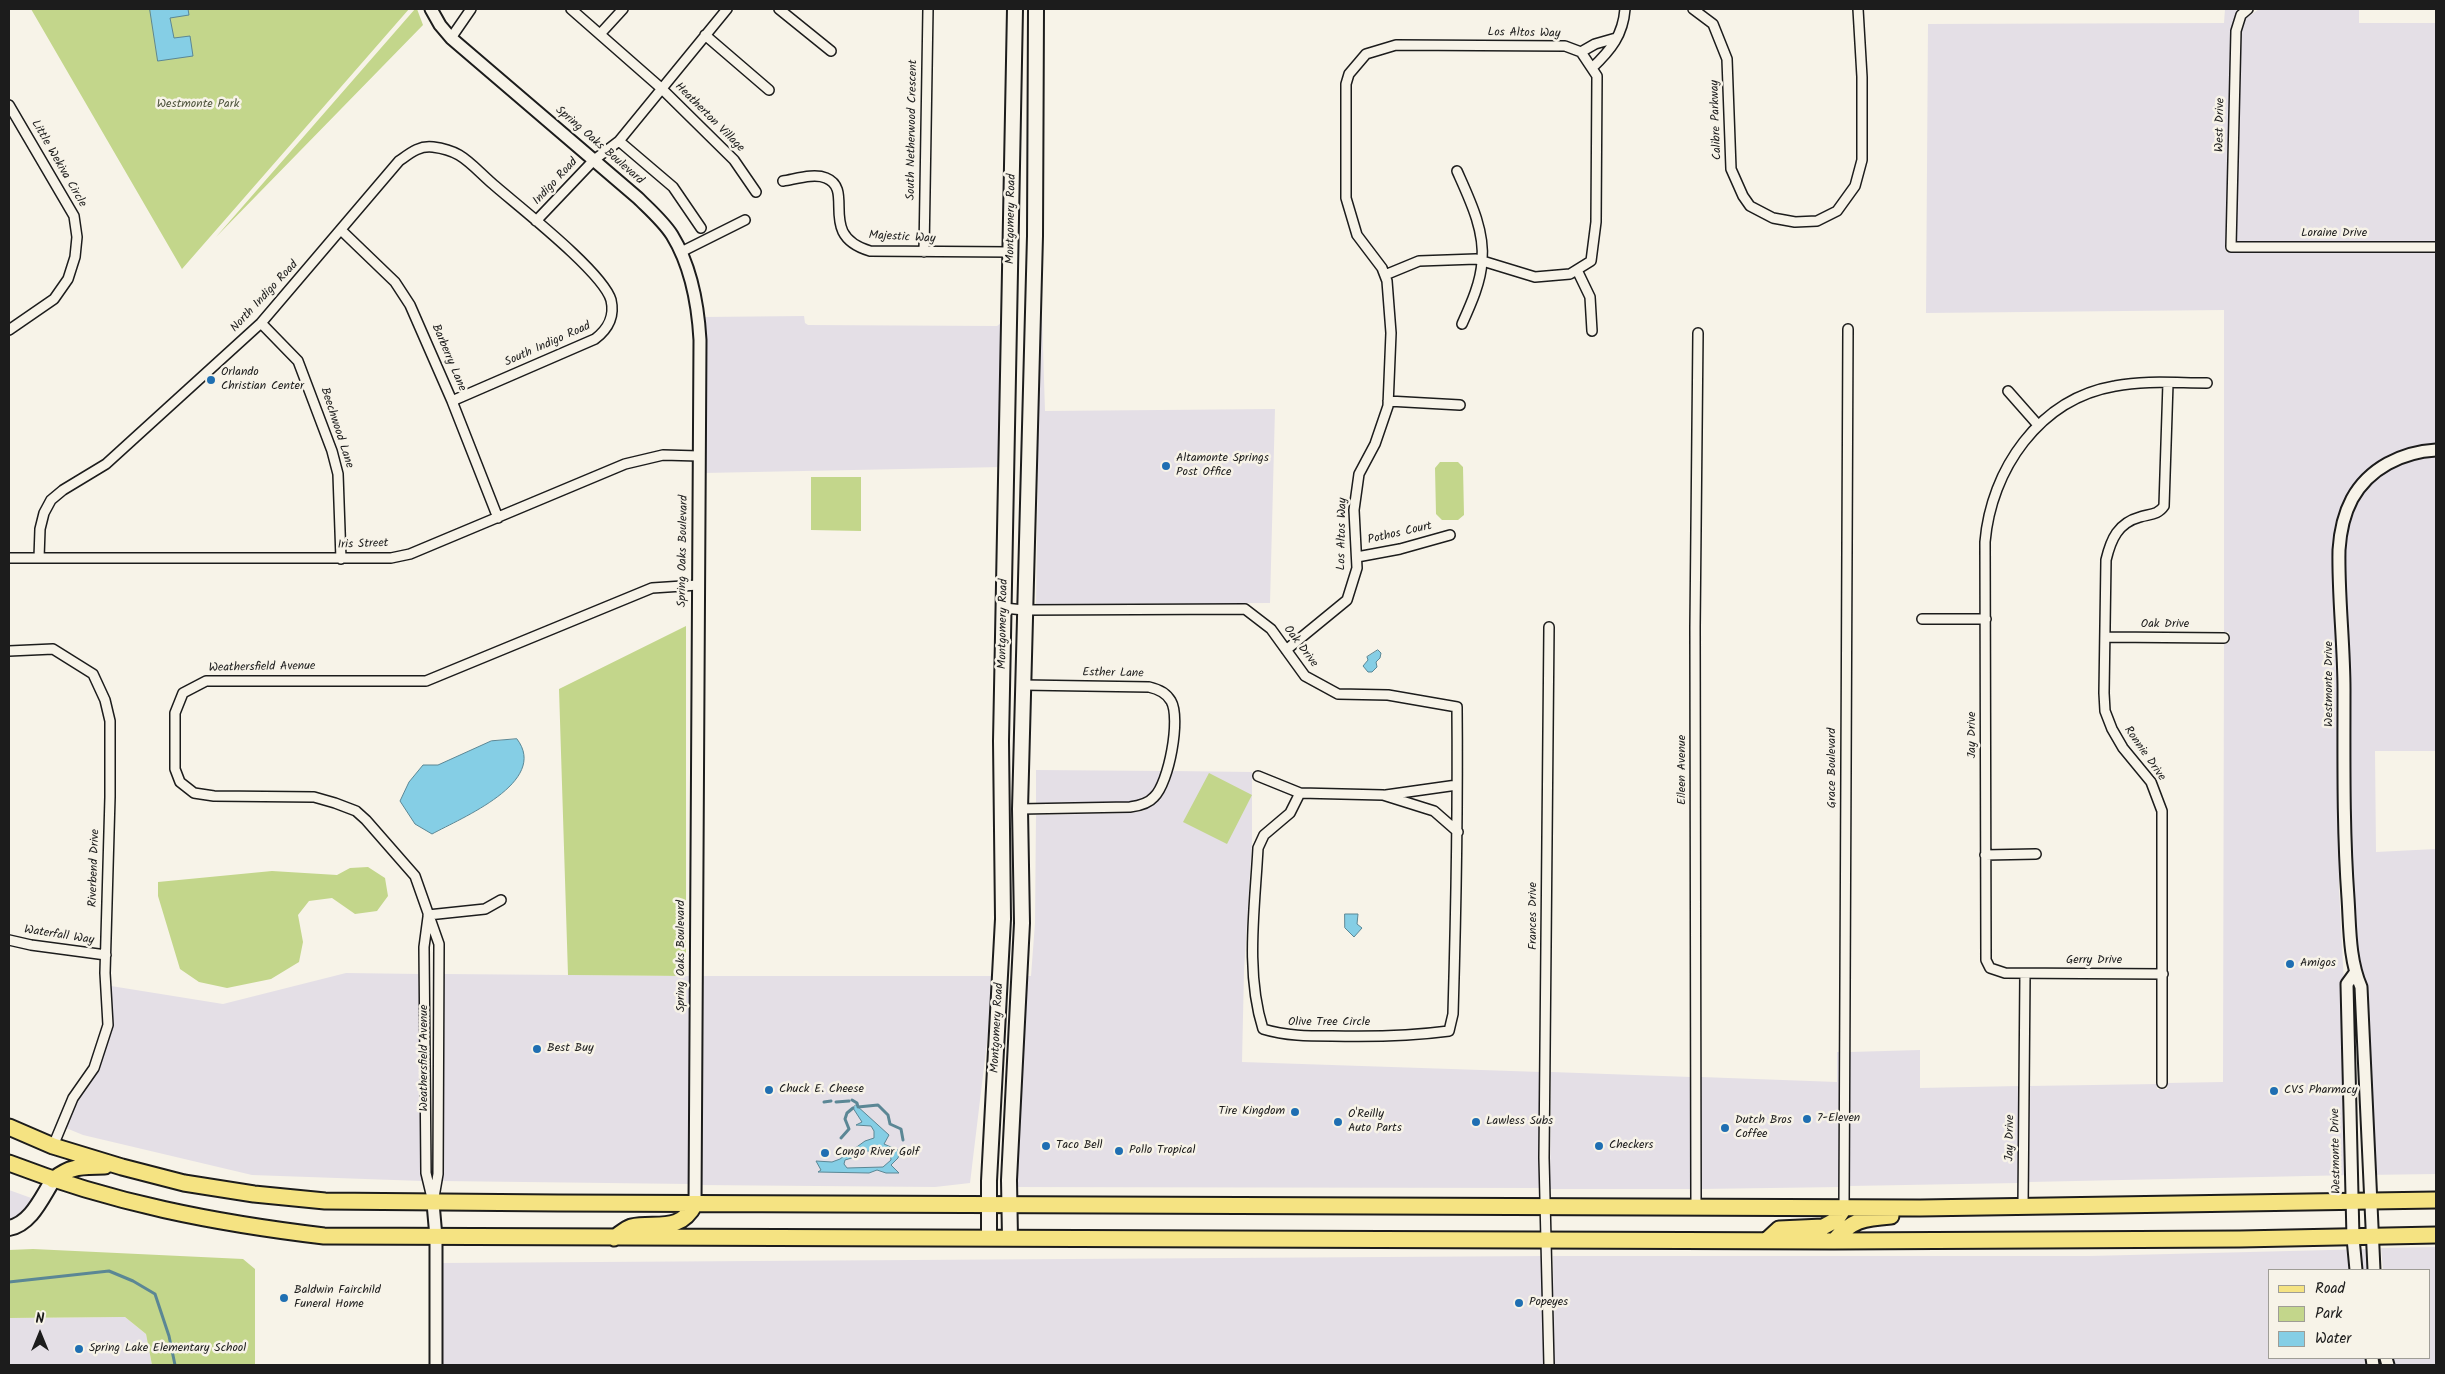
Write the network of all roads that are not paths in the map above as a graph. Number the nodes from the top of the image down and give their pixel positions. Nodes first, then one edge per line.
1 (431, 9) edge
2 (471, 9) edge
3 (571, 9) edge
4 (623, 9) edge
5 (727, 9) edge
6 (779, 9) edge
7 (928, 9) edge
8 (1015, 9) edge
9 (1036, 9) edge
10 (1625, 9) edge
11 (1693, 9) edge
12 (1858, 9) edge
13 (2248, 9) edge
14 (601, 33) junction
15 (705, 35) junction
16 (451, 38) junction
17 (1616, 38) junction
18 (831, 51) dead end
19 (1581, 52) junction
20 (1592, 68) junction
21 (661, 88) junction
22 (769, 90) dead end
23 (9, 105) edge
24 (1013, 136) junction
25 (1036, 136) junction
26 (619, 141) junction
27 (594, 160) junction
28 (1458, 171) dead end
29 (783, 181) dead end
30 (756, 192) dead end
31 (744, 220) dead end
32 (536, 221) junction
33 (701, 228) dead end
34 (341, 230) junction
35 (2231, 246) joint
36 (2436, 247) edge
37 (681, 252) junction
38 (924, 252) junction
39 (1011, 252) junction
40 (1482, 260) junction
41 (1577, 270) junction
42 (1385, 275) junction
43 (262, 322) junction
44 (1462, 324) dead end
45 (1848, 329) dead end
46 (9, 330) edge
47 (1592, 331) dead end
48 (1698, 333) dead end
49 (2168, 383) junction
50 (2206, 383) dead end
51 (2008, 391) dead end
52 (1008, 400) junction
53 (452, 401) junction
54 (1388, 401) junction
55 (1460, 405) dead end
56 (1030, 414) junction
57 (2038, 425) junction
58 (2436, 450) edge
59 (699, 456) junction
60 (498, 518) junction
61 (1450, 535) dead end
62 (1357, 557) junction
63 (9, 558) edge
64 (40, 558) junction
65 (341, 559) junction
66 (698, 584) junction
67 (1004, 608) junction
68 (1024, 610) junction
69 (1922, 619) dead end
70 (1986, 619) junction
71 (1549, 627) dead end
72 (2106, 637) junction
73 (2224, 638) dead end
74 (1286, 650) junction
75 (9, 651) edge
76 (1023, 685) junction
77 (1001, 741) junction
78 (1258, 776) dead end
79 (1458, 785) junction
80 (1300, 793) junction
81 (1383, 796) junction
82 (1020, 809) junction
83 (1458, 832) junction
84 (2036, 854) dead end
85 (1984, 855) junction
86 (501, 900) dead end
87 (428, 915) junction
88 (9, 940) edge
89 (106, 955) junction
90 (2355, 973) junction
91 (2025, 974) junction
92 (2163, 974) junction
93 (2162, 1083) dead end
94 (9, 1127) edge
95 (53, 1146) junction
96 (9, 1163) edge
97 (122, 1167) junction
98 (52, 1180) junction
99 (2436, 1200) edge
100 (2370, 1201) junction
101 (2352, 1202) junction
102 (433, 1203) junction
103 (695, 1204) junction
104 (990, 1205) junction
105 (1009, 1205) junction
106 (1544, 1205) junction
107 (1696, 1206) junction
108 (2023, 1207) junction
109 (1844, 1208) junction
110 (1959, 1208) junction
111 (9, 1228) edge
112 (2436, 1235) edge
113 (436, 1237) junction
114 (2372, 1237) junction
115 (614, 1238) junction
116 (989, 1238) junction
117 (1010, 1238) junction
118 (2352, 1238) junction
119 (1548, 1241) junction
120 (1766, 1241) junction
121 (1834, 1241) junction
122 (2356, 1269) edge
123 (2374, 1269) edge
124 (436, 1365) edge
125 (1549, 1365) edge

1 - 16 street, Spring Oaks Boulevard
2 - 16 street
3 - 14 street, Heatherton Village
4 - 14 street
5 - 15 street, Heatherton Village
6 - 18 street
7 - 38 street, South Netherwood Crescent
8 - 24 main road, Montgomery Road
9 - 25 main road, Montgomery Road
10 - 17 street
11 - 12 street, Calibre Parkway
13 - 35 street, West Drive
14 - 21 street, Heatherton Village
15 - 21 street, Heatherton Village
15 - 22 street
16 - 27 street, Spring Oaks Boulevard
17 - 19 street
17 - 20 street
19 - 20 street
19 - 42 street, Los Altos Way
20 - 41 street
21 - 26 street, Heatherton Village
21 - 30 street, Heatherton Village
23 - 46 street, Little Wekiva Circle
24 - 25 main road
24 - 39 main road, Montgomery Road
25 - 56 main road, Montgomery Road
26 - 27 street, Heatherton Village
26 - 33 street
27 - 32 street, Indigo Road
27 - 37 street, Spring Oaks Boulevard
28 - 40 street
29 - 38 street, Majestic Way
31 - 37 street
32 - 34 street, North Indigo Road
32 - 53 street, South Indigo Road
34 - 43 street, North Indigo Road
34 - 53 street, Barberry Lane
35 - 36 street, Loraine Drive
37 - 59 street, Spring Oaks Boulevard
38 - 39 street, Majestic Way
39 - 52 main road, Montgomery Road
40 - 41 street
40 - 42 street
40 - 44 street
41 - 47 street
42 - 54 street, Los Altos Way
43 - 64 street, North Indigo Road
43 - 65 street, Beechwood Lane
45 - 109 street, Grace Boulevard
48 - 107 street, Eileen Avenue
49 - 50 street, Jay Drive
49 - 57 street, Jay Drive
49 - 72 street, Ronnie Drive
51 - 57 street
52 - 56 main road
52 - 67 main road, Montgomery Road
53 - 60 street, Barberry Lane
54 - 55 street
54 - 62 street, Los Altos Way
56 - 68 main road, Montgomery Road
57 - 70 street, Jay Drive
58 - 90 street, Westmonte Drive
59 - 60 street, Iris Street
59 - 66 street, Spring Oaks Boulevard
60 - 65 street, Iris Street
61 - 62 street, Pothos Court
62 - 74 street, Los Altos Way
63 - 64 street, Iris Street
64 - 65 street, Iris Street
66 - 87 street, Weathersfield Avenue
66 - 103 street, Spring Oaks Boulevard
67 - 68 street, Oak Drive
67 - 77 main road, Montgomery Road
68 - 74 street, Oak Drive
68 - 76 main road, Montgomery Road
69 - 70 street
70 - 85 street, Jay Drive
71 - 106 street, Frances Drive
72 - 73 street, Oak Drive
72 - 92 street, Ronnie Drive
74 - 79 street, Oak Drive
75 - 89 street, Riverbend Drive
76 - 82 main road, Montgomery Road
76 - 82 street, Esther Lane
77 - 82 main road
77 - 104 main road, Montgomery Road
78 - 80 street
79 - 81 street
79 - 83 street, Olive Tree Circle
80 - 81 street
80 - 83 street, Olive Tree Circle
81 - 83 street
82 - 105 main road, Montgomery Road
84 - 85 street
85 - 91 street, Jay Drive
86 - 87 street
87 - 102 street, Weathersfield Avenue
87 - 102 street, Weathersfield Avenue
88 - 89 street, Waterfall Way
89 - 95 street, Riverbend Drive
90 - 100 street, Westmonte Drive
90 - 101 street, Westmonte Drive
91 - 92 street, Gerry Drive
91 - 108 street, Jay Drive
92 - 93 street, Ronnie Drive
94 - 95 main road
95 - 97 main road
96 - 98 main road
97 - 98 main road
97 - 102 main road
98 - 111 main road
98 - 113 main road
99 - 100 main road
100 - 101 main road
100 - 114 street, Westmonte Drive
101 - 108 main road
101 - 118 street, Westmonte Drive
102 - 103 main road
102 - 113 street, Weathersfield Avenue
103 - 104 main road
103 - 115 main road
104 - 105 main road
104 - 116 main road, Montgomery Road
105 - 106 main road
105 - 117 main road, Montgomery Road
106 - 107 main road
106 - 119 street, Frances Drive
107 - 109 main road
108 - 110 main road
109 - 110 main road
109 - 120 main road
110 - 121 main road
112 - 114 main road
113 - 115 main road
113 - 124 street, Weathersfield Avenue
114 - 118 main road
114 - 123 street, Westmonte Drive
115 - 116 main road
116 - 117 main road
117 - 119 main road
118 - 121 main road
118 - 122 street, Westmonte Drive
119 - 120 main road
119 - 125 street, Frances Drive
120 - 121 main road

